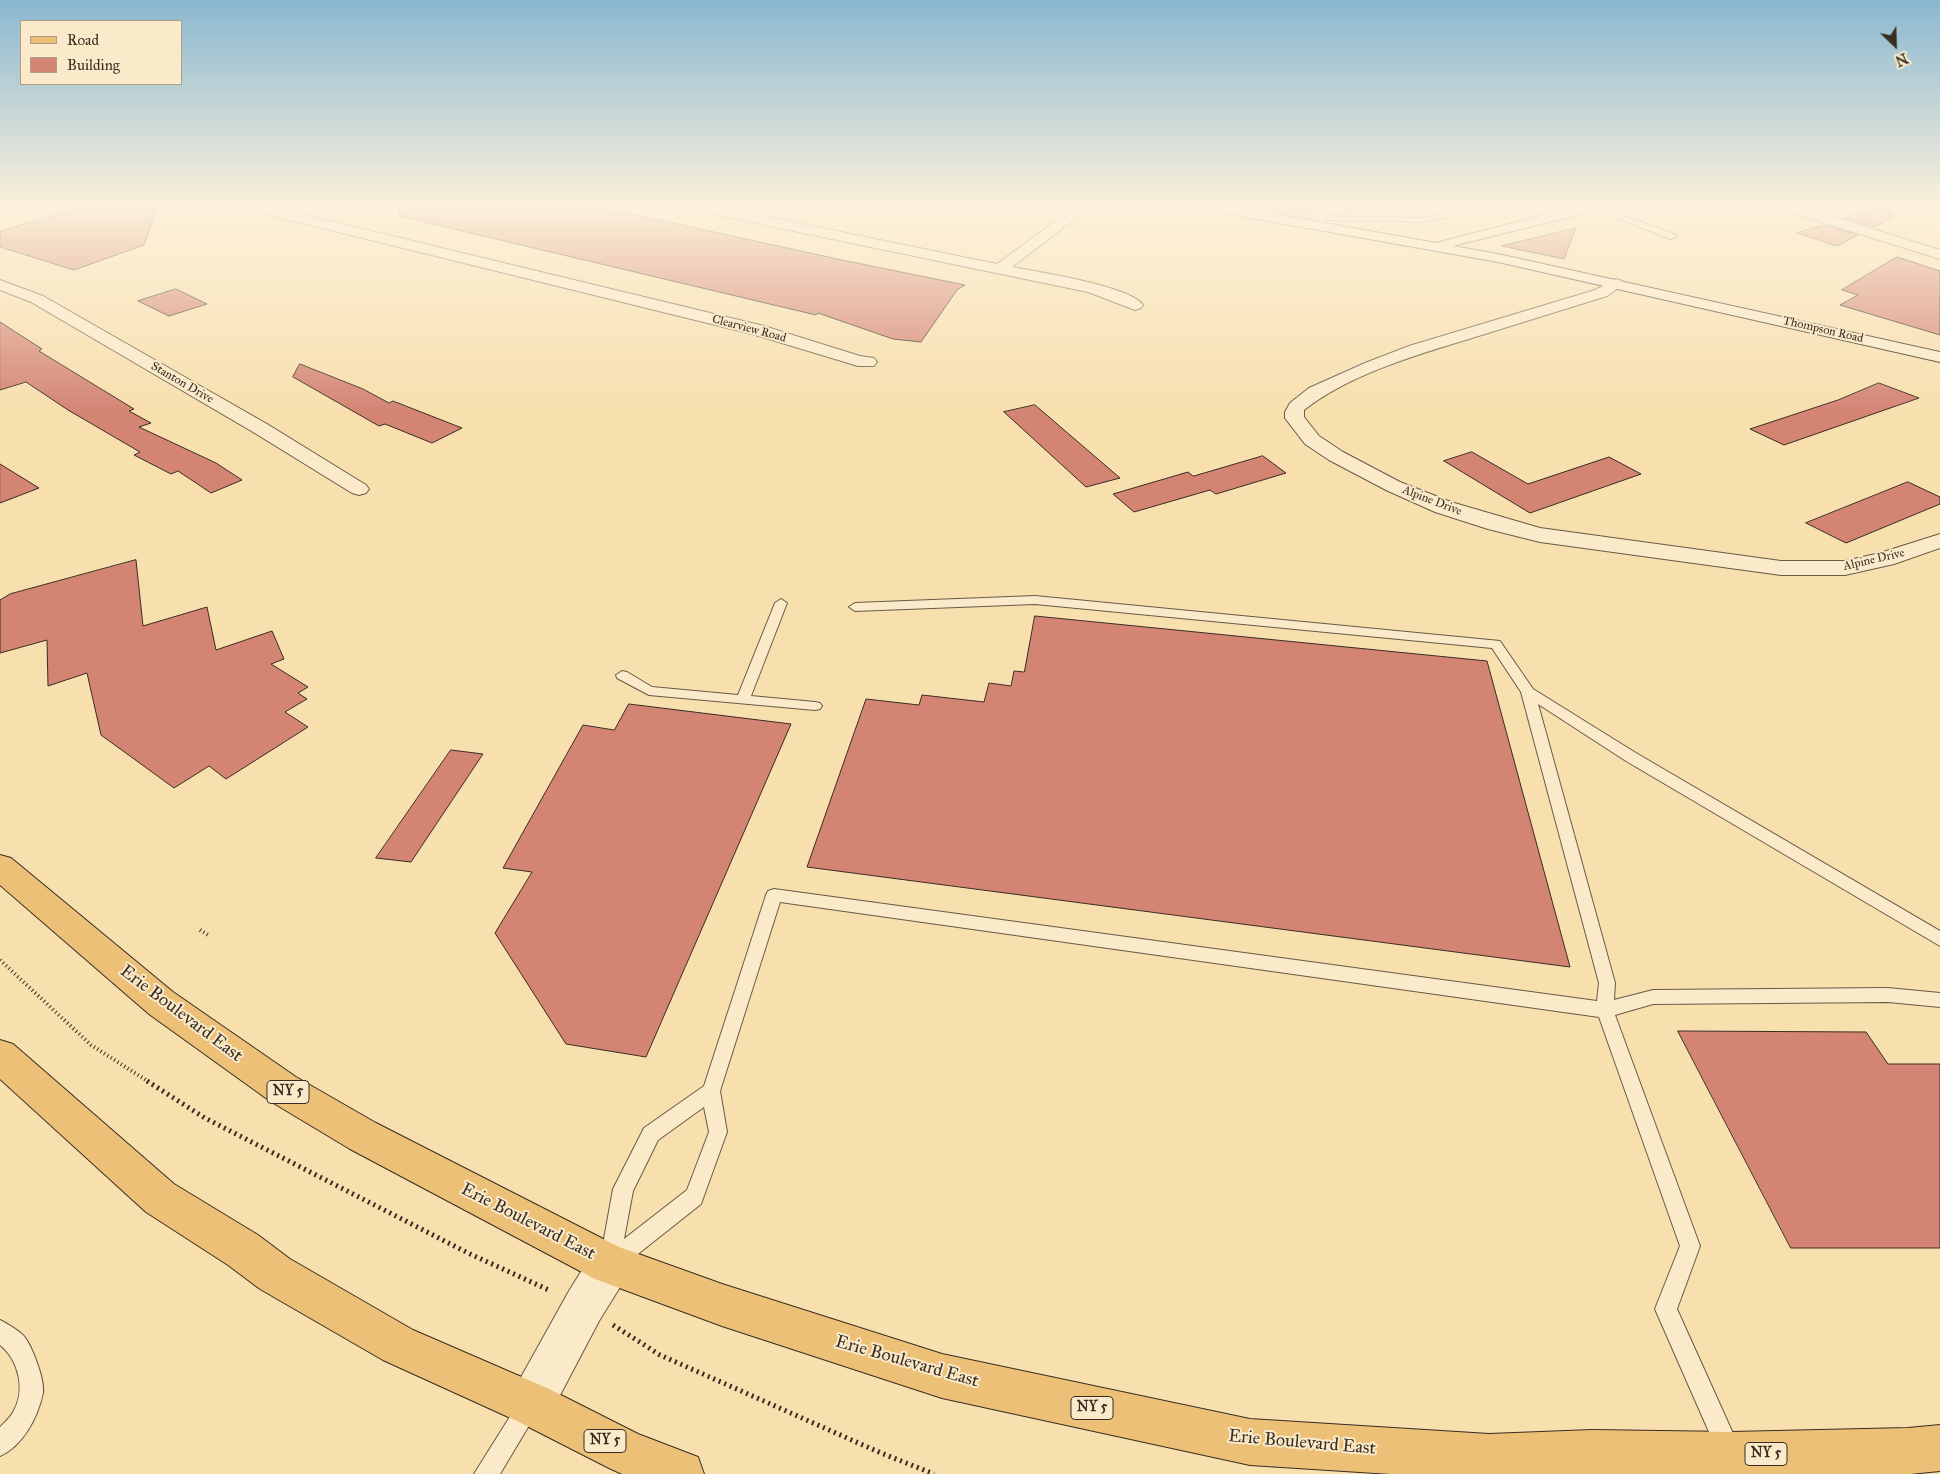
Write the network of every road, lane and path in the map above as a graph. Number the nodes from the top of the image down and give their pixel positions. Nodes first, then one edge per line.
1 (532, 275) edge
2 (1024, 275) edge
3 (1572, 275) edge
4 (1616, 284) junction
5 (0, 285) edge
6 (1136, 305) dead end
7 (1940, 357) edge
8 (868, 362) dead end
9 (359, 489) dead end
10 (1940, 541) edge
11 (781, 603) dead end
12 (856, 607) dead end
13 (622, 675) dead end
14 (1528, 692) junction
15 (743, 698) junction
16 (815, 706) dead end
17 (0, 867) edge
18 (200, 930) dead end
19 (208, 935) dead end
20 (1940, 939) edge
21 (0, 960) edge
22 (1940, 1000) edge
23 (1605, 1010) junction
24 (0, 1056) edge
25 (711, 1091) junction
26 (610, 1264) junction
27 (584, 1306) junction
28 (0, 1331) edge
29 (531, 1404) junction
30 (0, 1444) edge
31 (1940, 1448) edge
32 (1731, 1455) junction
33 (486, 1474) edge
34 (681, 1474) edge
35 (934, 1474) edge

1 - 8 street, Clearview Road
2 - 6 street
3 - 4 street, Thompson Road
4 - 7 street, Thompson Road
4 - 10 street, Alpine Drive
5 - 9 street, Stanton Drive
11 - 15 lane
12 - 14 lane
13 - 15 lane
14 - 20 lane
14 - 23 lane
15 - 16 lane
17 - 26 main road, Erie Boulevard East / NY 5
18 - 19 path
21 - 27 path
22 - 23 lane
23 - 25 lane
23 - 32 lane
24 - 29 main road, NY 5
25 - 26 lane
25 - 26 lane
26 - 27 street
26 - 32 main road, Erie Boulevard East / NY 5
27 - 29 street
27 - 35 path
28 - 30 lane
29 - 33 lane
29 - 34 main road, NY 5
31 - 32 main road, Erie Boulevard East / NY 5

